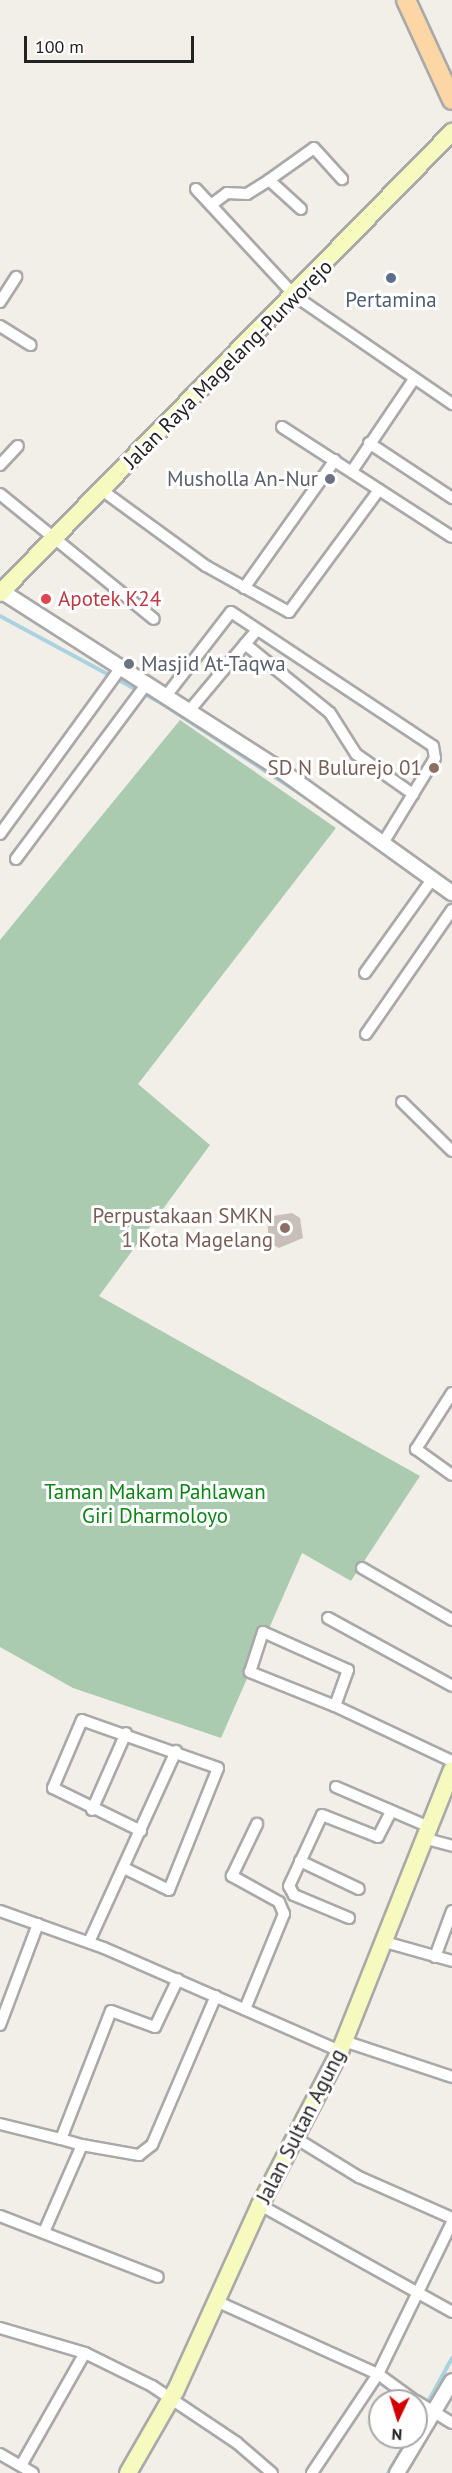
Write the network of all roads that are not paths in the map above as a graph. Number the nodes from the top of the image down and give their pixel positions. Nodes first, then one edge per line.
1 (406, 0) edge
2 (452, 100) edge
3 (452, 132) edge
4 (342, 179) dead end
5 (269, 180) junction
6 (196, 189) dead end
7 (211, 205) junction
8 (300, 209) dead end
9 (16, 277) dead end
10 (295, 296) junction
11 (0, 302) edge
12 (0, 326) edge
13 (30, 345) dead end
14 (414, 379) junction
15 (452, 404) edge
16 (282, 427) dead end
17 (369, 443) junction
18 (18, 446) dead end
19 (335, 460) junction
20 (0, 465) edge
21 (352, 471) junction
22 (379, 490) junction
23 (103, 491) junction
24 (0, 494) edge
25 (452, 498) edge
26 (452, 537) edge
27 (54, 541) junction
28 (244, 588) junction
29 (0, 592) edge
30 (154, 619) dead end
31 (257, 630) junction
32 (245, 644) junction
33 (116, 674) junction
34 (143, 688) junction
35 (166, 696) junction
36 (189, 711) junction
37 (413, 794) junction
38 (0, 834) edge
39 (383, 843) junction
40 (16, 859) dead end
41 (432, 880) junction
42 (452, 893) edge
43 (451, 912) edge
44 (365, 973) dead end
45 (366, 1034) dead end
46 (402, 1102) dead end
47 (452, 1151) edge
48 (451, 1395) edge
49 (452, 1475) edge
50 (362, 1568) dead end
51 (328, 1618) dead end
52 (452, 1620) edge
53 (452, 1686) edge
54 (335, 1706) junction
55 (126, 1733) junction
56 (176, 1751) junction
57 (452, 1761) edge
58 (452, 1770) edge
59 (336, 1787) dead end
60 (448, 1790) edge
61 (92, 1809) junction
62 (391, 1811) junction
63 (257, 1824) dead end
64 (141, 1831) junction
65 (425, 1832) junction
66 (452, 1846) edge
67 (300, 1862) junction
68 (124, 1869) junction
69 (359, 1889) dead end
70 (0, 1911) edge
71 (452, 1911) edge
72 (349, 1918) dead end
73 (38, 1924) junction
74 (89, 1942) junction
75 (385, 1942) junction
76 (435, 1957) junction
77 (452, 1961) edge
78 (178, 1979) junction
79 (216, 1996) junction
80 (245, 2009) junction
81 (0, 2025) edge
82 (342, 2046) junction
83 (452, 2077) edge
84 (0, 2124) edge
85 (61, 2139) junction
86 (297, 2139) junction
87 (82, 2145) junction
88 (260, 2205) junction
89 (0, 2216) edge
90 (452, 2220) edge
91 (44, 2232) junction
92 (158, 2277) dead end
93 (419, 2294) junction
94 (216, 2301) junction
95 (452, 2312) edge
96 (0, 2328) edge
97 (86, 2353) junction
98 (378, 2374) junction
99 (452, 2381) edge
100 (399, 2389) edge
101 (171, 2397) junction
102 (428, 2402) edge
103 (428, 2409) edge
104 (452, 2423) edge
105 (406, 2449) edge
106 (0, 2454) edge
107 (23, 2462) dead end
108 (33, 2473) edge
109 (128, 2473) edge
110 (272, 2473) edge
111 (312, 2473) edge
112 (397, 2473) edge

1 - 2 main road
3 - 10 main road, Jalan Raya Magelang-Purworejo
4 - 5 street
5 - 7 street
5 - 8 street
6 - 7 street
7 - 10 street
9 - 11 street
10 - 14 street
10 - 23 main road, Jalan Raya Magelang-Purworejo
12 - 13 street
14 - 15 street
14 - 17 street
16 - 19 street
17 - 21 street
17 - 25 street
18 - 20 street
19 - 21 street
19 - 28 street
21 - 22 street
22 - 26 street
22 - 28 street
23 - 27 main road, Jalan Raya Magelang-Purworejo
23 - 28 street
24 - 27 street
27 - 29 main road, Jalan Raya Magelang-Purworejo
27 - 30 street
29 - 33 street
31 - 32 street
31 - 35 street
31 - 37 street
32 - 36 street
32 - 37 street
33 - 34 street
33 - 38 street
34 - 35 street
34 - 40 street
35 - 36 street
36 - 39 street
37 - 39 street
39 - 41 street
41 - 42 street
41 - 44 street
43 - 45 street
46 - 47 street
48 - 49 street
50 - 52 street
51 - 53 street
54 - 54 street
54 - 57 street
55 - 56 street
55 - 61 street
55 - 61 street
56 - 64 street
56 - 68 street
58 - 60 main road, Jalan Sultan Agung
59 - 62 street
60 - 65 main road, Jalan Sultan Agung
61 - 64 street
62 - 65 street
62 - 67 street
63 - 80 street
64 - 68 street
65 - 66 street
65 - 75 main road, Jalan Sultan Agung
67 - 69 street
67 - 72 street
68 - 74 street
70 - 73 street
71 - 76 street
73 - 74 street
73 - 81 street
74 - 78 street
75 - 76 street
75 - 82 main road, Jalan Sultan Agung
76 - 77 street
78 - 79 street
78 - 85 street
79 - 80 street
79 - 87 street
80 - 82 street
82 - 83 street
82 - 86 main road, Jalan Sultan Agung
84 - 85 street
85 - 87 street
86 - 88 main road, Jalan Sultan Agung
86 - 90 street
87 - 91 street
88 - 93 street
88 - 94 main road, Jalan Sultan Agung
89 - 91 street
90 - 93 street
91 - 92 street
93 - 95 street
93 - 98 street
94 - 98 street
94 - 101 main road, Jalan Sultan Agung
96 - 97 street
97 - 101 street
97 - 107 street
98 - 100 street
98 - 111 street
99 - 102 street
101 - 109 main road, Jalan Sultan Agung
101 - 110 street
103 - 104 street
105 - 112 street
106 - 108 street

